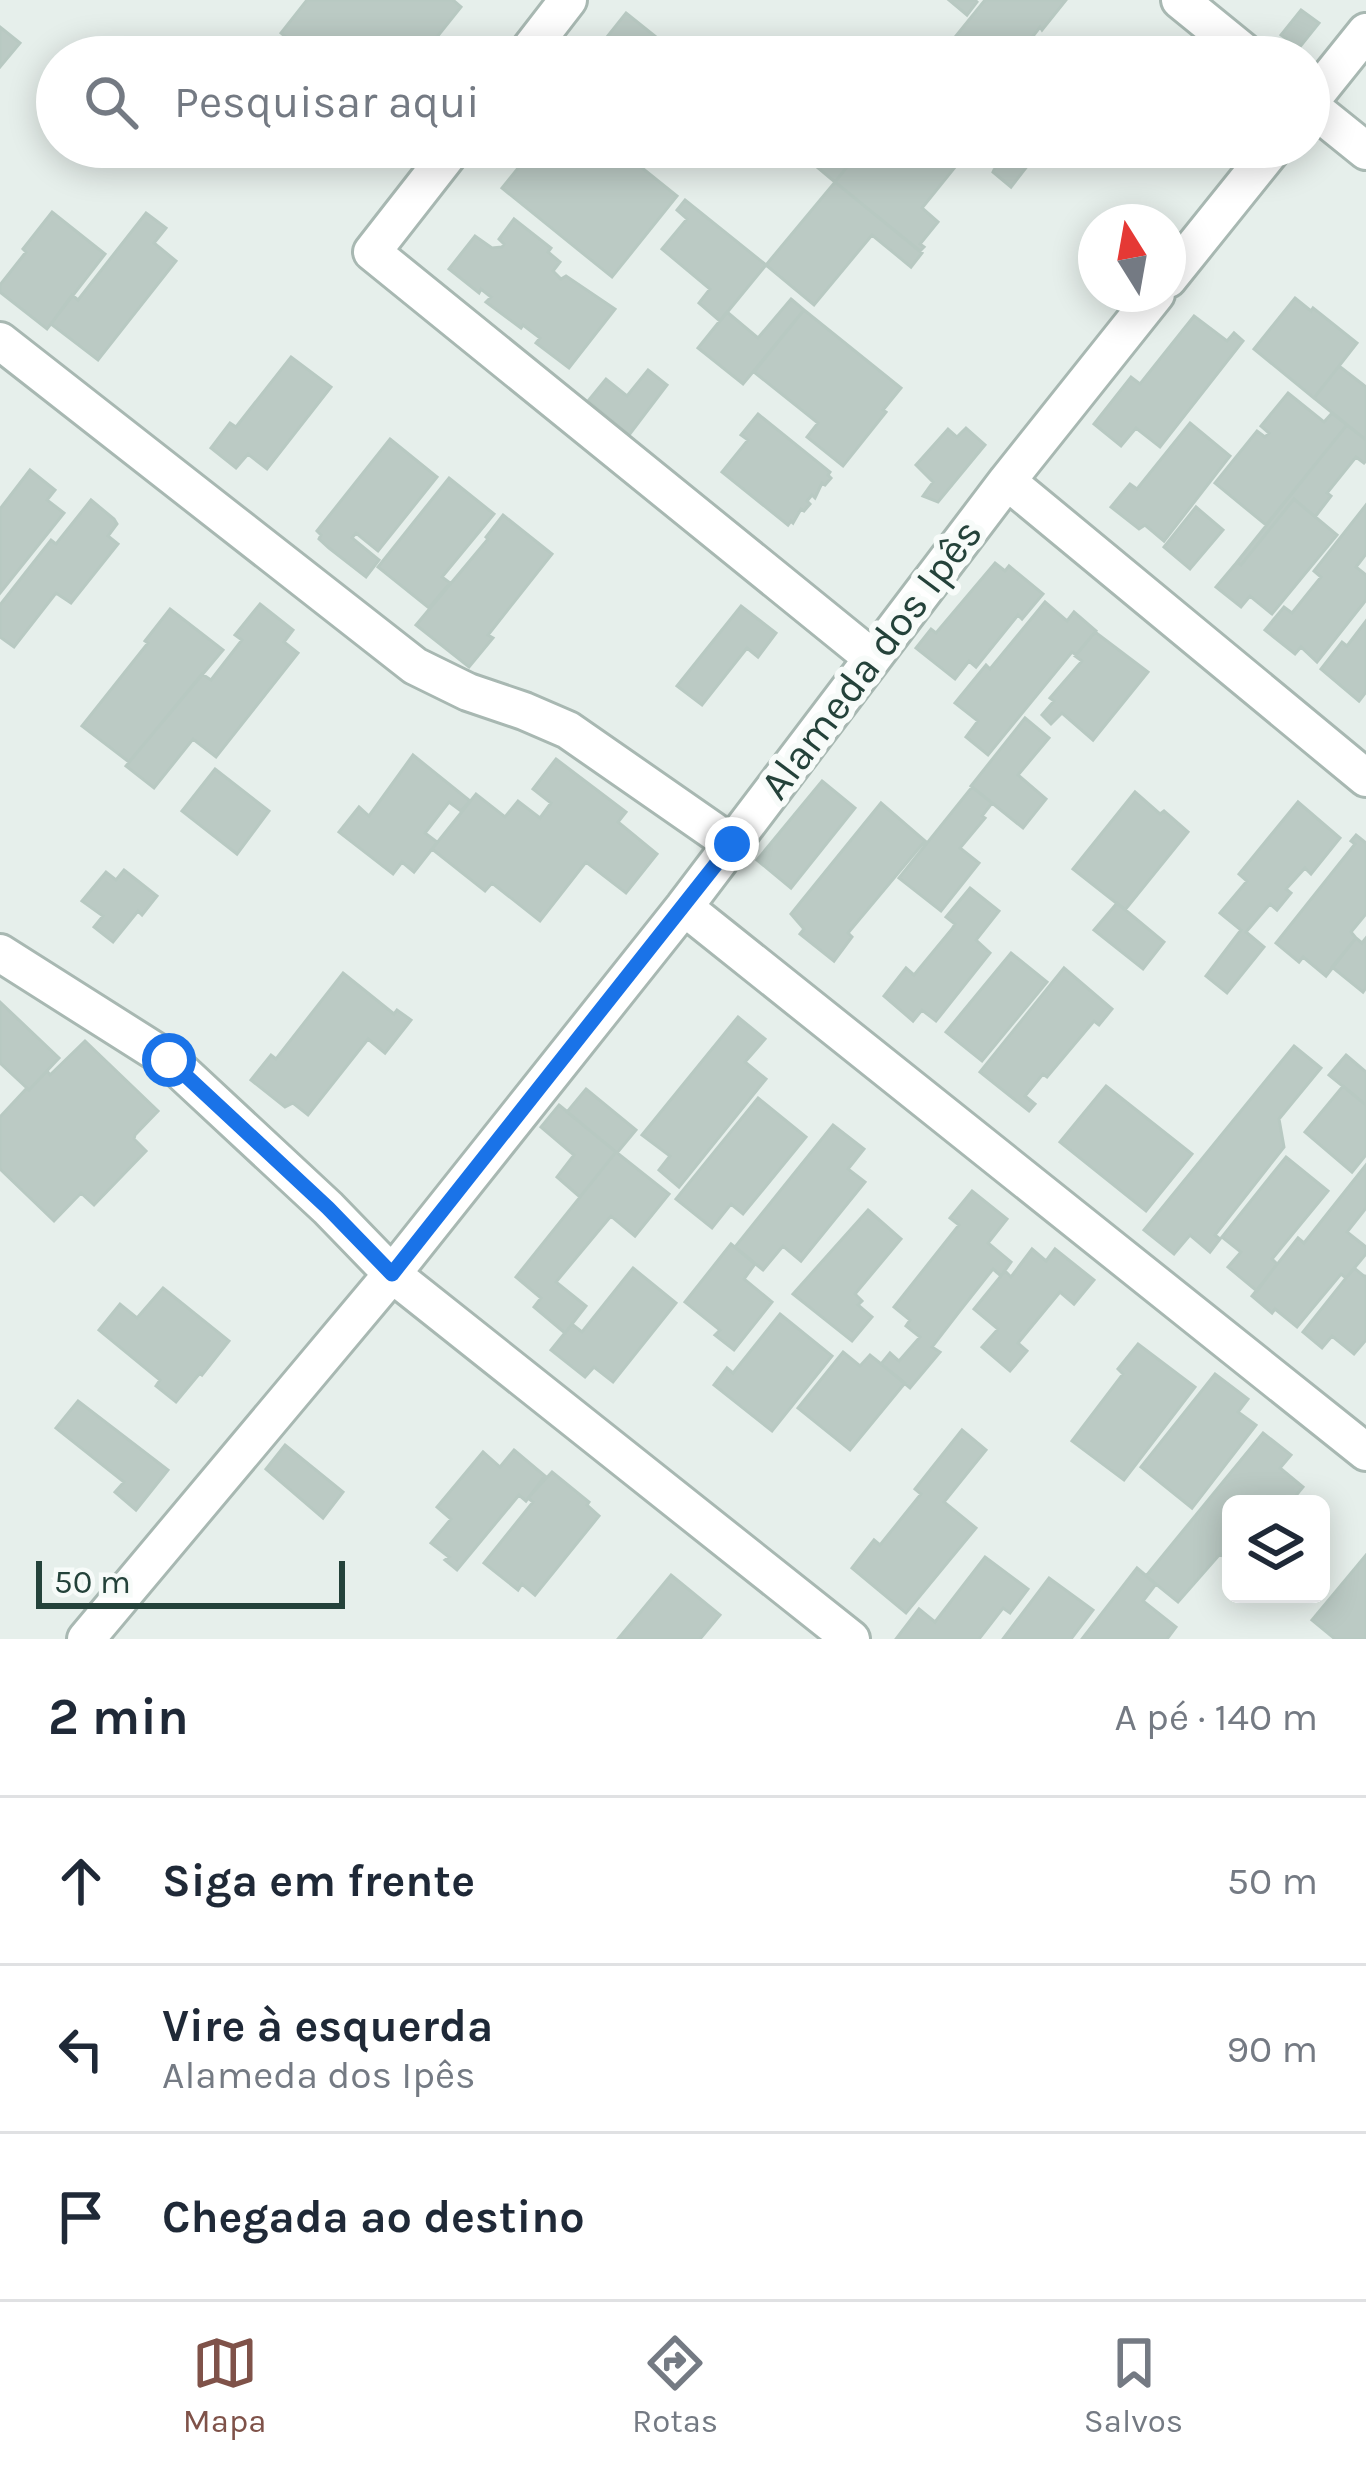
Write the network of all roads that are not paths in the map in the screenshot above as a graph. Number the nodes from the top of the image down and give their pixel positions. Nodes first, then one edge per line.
1 (568, 0) edge
2 (1180, 0) edge
3 (1366, 32) edge
4 (540, 36) edge
5 (1224, 36) edge
6 (1330, 77) edge
7 (1330, 121) edge
8 (1366, 151) edge
9 (438, 168) edge
10 (1257, 168) edge
11 (1186, 257) edge
12 (1142, 312) edge
13 (0, 341) edge
14 (1007, 481) junction
15 (871, 657) junction
16 (1366, 778) edge
17 (732, 844) junction
18 (684, 907) junction
19 (0, 953) edge
20 (392, 1274) junction
21 (1366, 1452) edge
22 (86, 1639) edge
23 (851, 1639) edge

1 - 4 street
2 - 5 street
3 - 6 street
7 - 8 street
9 - 15 street
10 - 11 street
12 - 14 street, Alameda dos Ipês
13 - 17 street
14 - 15 street, Alameda dos Ipês
14 - 16 street
15 - 17 street, Alameda dos Ipês
17 - 18 street, Alameda dos Ipês
18 - 20 street, Alameda dos Ipês
18 - 21 street
19 - 20 street
20 - 22 street, Alameda dos Ipês
20 - 23 street

